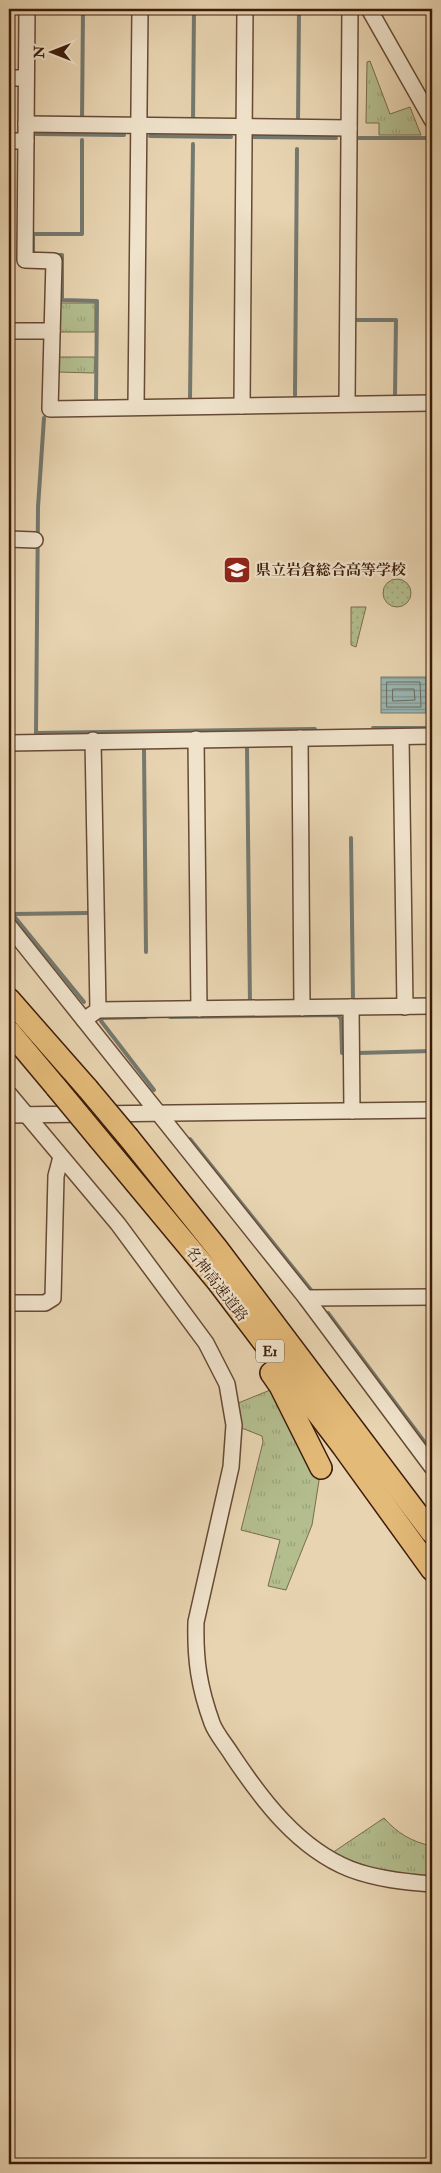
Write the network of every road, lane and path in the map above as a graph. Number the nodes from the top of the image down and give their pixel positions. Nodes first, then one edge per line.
1 (27, 9) edge
2 (140, 9) edge
3 (245, 9) edge
4 (350, 9) edge
5 (369, 9) edge
6 (9, 78) edge
7 (26, 78) junction
8 (432, 120) edge
9 (26, 124) junction
10 (138, 126) junction
11 (244, 127) junction
12 (349, 128) junction
13 (9, 141) edge
14 (26, 141) junction
15 (9, 331) edge
16 (52, 332) junction
17 (432, 403) edge
18 (347, 404) junction
19 (242, 406) junction
20 (136, 407) junction
21 (9, 539) edge
22 (35, 540) dead end
23 (401, 736) junction
24 (432, 736) edge
25 (300, 738) junction
26 (196, 739) junction
27 (93, 740) junction
28 (9, 743) edge
29 (9, 926) edge
30 (9, 999) edge
31 (405, 1006) junction
32 (432, 1006) edge
33 (351, 1007) junction
34 (302, 1008) junction
35 (199, 1009) junction
36 (98, 1010) junction
37 (84, 1020) junction
38 (9, 1031) edge
39 (9, 1094) edge
40 (432, 1110) edge
41 (352, 1111) junction
42 (159, 1113) junction
43 (9, 1115) edge
44 (26, 1115) junction
45 (61, 1157) junction
46 (216, 1282) junction
47 (432, 1297) edge
48 (306, 1298) junction
49 (9, 1303) edge
50 (432, 1467) edge
51 (321, 1468) dead end
52 (432, 1533) edge
53 (432, 1570) edge
54 (432, 1884) edge

1 - 7 street
2 - 10 street
3 - 11 street
4 - 12 street
5 - 8 street
6 - 7 street
7 - 9 street
9 - 10 street
9 - 14 street
10 - 11 street
10 - 20 street
11 - 12 street
11 - 19 street
12 - 18 street
13 - 14 street
14 - 16 street
15 - 16 street
16 - 20 street
17 - 18 street
18 - 19 street
19 - 20 street
21 - 22 street
23 - 24 street
23 - 25 street
23 - 31 street
25 - 26 street
25 - 34 street
26 - 27 street
26 - 35 street
27 - 28 street
27 - 36 street
29 - 37 street
30 - 52 highway, 名神高速道路 / E1, bridge
31 - 32 street
31 - 33 street
33 - 34 street
33 - 41 street
34 - 35 street
35 - 36 street
36 - 37 street
37 - 42 street
38 - 46 highway, 名神高速道路 / E1, bridge
39 - 44 street
40 - 41 street
41 - 42 street
42 - 44 street
42 - 48 street
43 - 44 street
44 - 45 street
45 - 49 street
45 - 54 street
46 - 51 highway
46 - 53 highway, 名神高速道路 / E1
47 - 48 street
48 - 50 street

